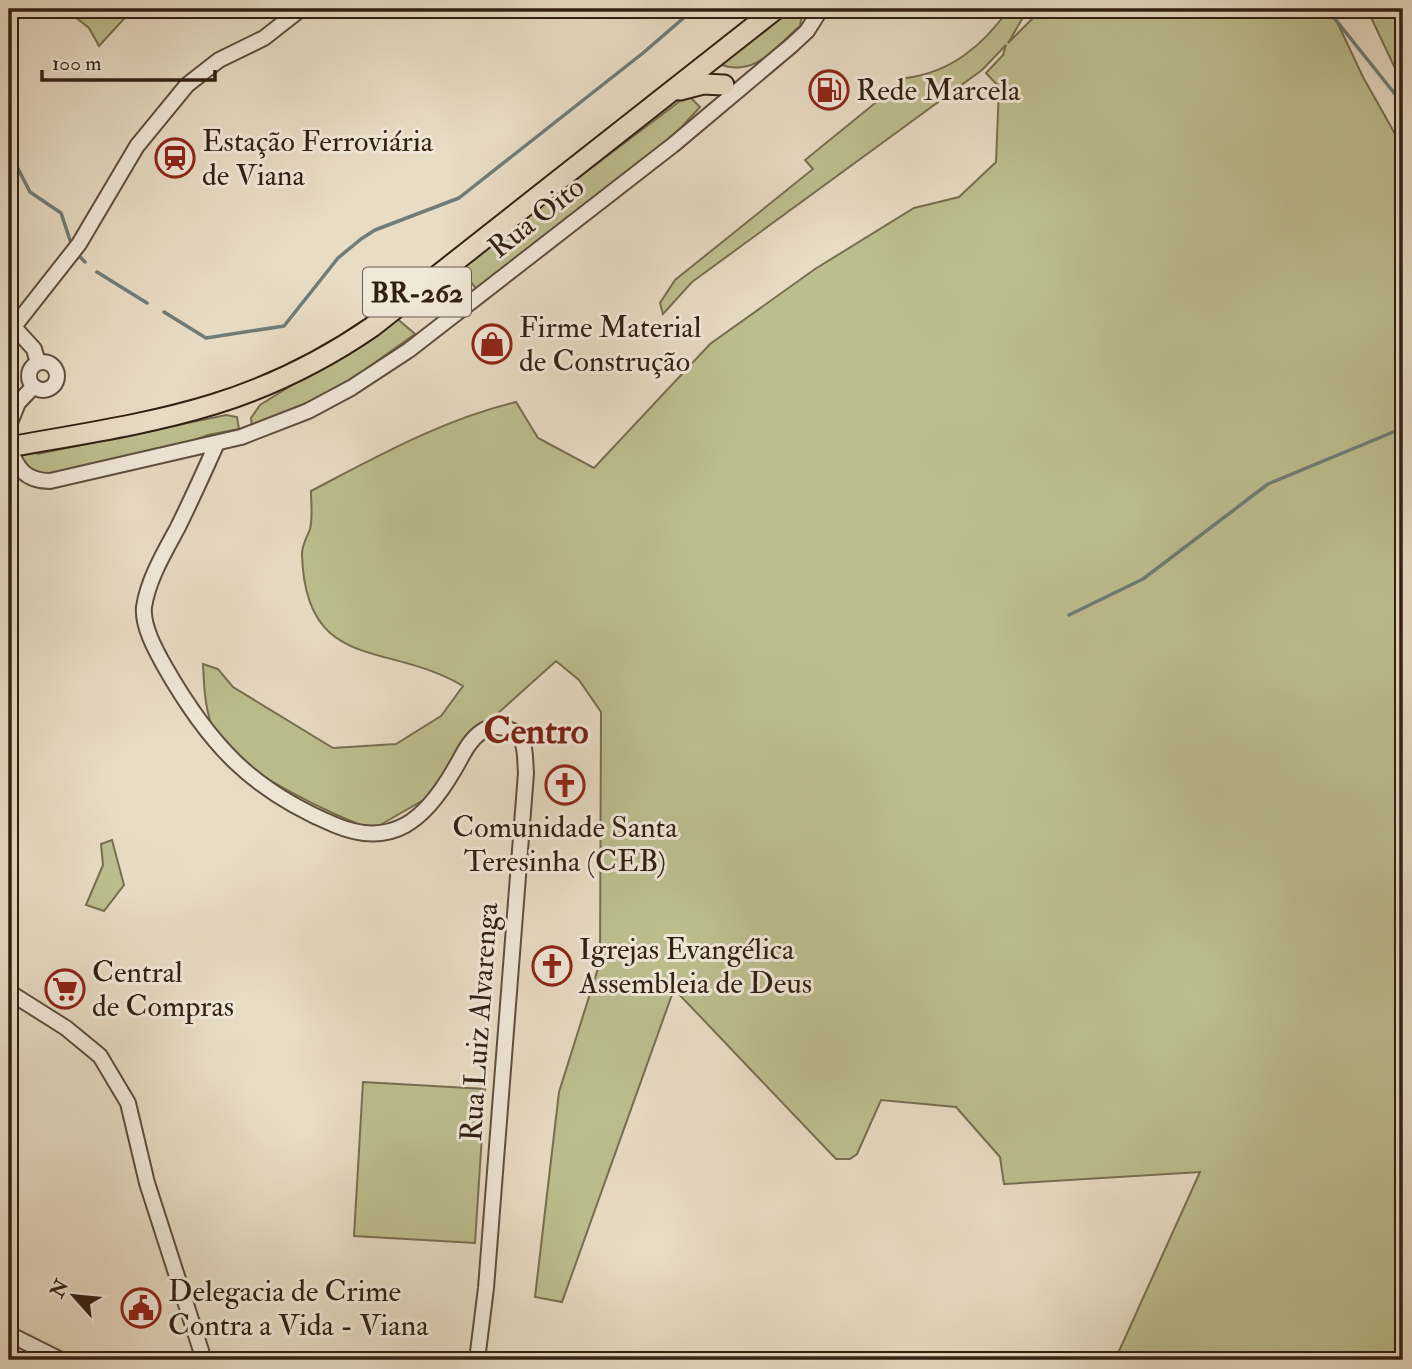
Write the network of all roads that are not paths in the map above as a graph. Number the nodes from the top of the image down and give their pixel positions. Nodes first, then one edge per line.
1 (301, 9) edge
2 (776, 9) edge
3 (821, 9) edge
4 (712, 59) junction
5 (732, 88) junction
6 (669, 94) junction
7 (11, 330) edge
8 (38, 363) junction
9 (33, 387) junction
10 (9, 425) edge
11 (217, 443) junction
12 (9, 447) edge
13 (9, 992) edge
14 (9, 1335) edge
15 (61, 1360) edge
16 (204, 1360) edge
17 (477, 1360) edge

1 - 7 street
2 - 4 highway, BR-262
3 - 5 street, Rua Oito
4 - 5 street
4 - 6 highway, BR-262
5 - 6 highway
5 - 11 street, Rua Oito
6 - 12 highway, BR-262
7 - 8 street
8 - 9 street
8 - 9 street
9 - 10 street
11 - 12 street, Rua Oito
11 - 17 street, Rua Luiz Alvarenga
13 - 16 street
14 - 15 street

